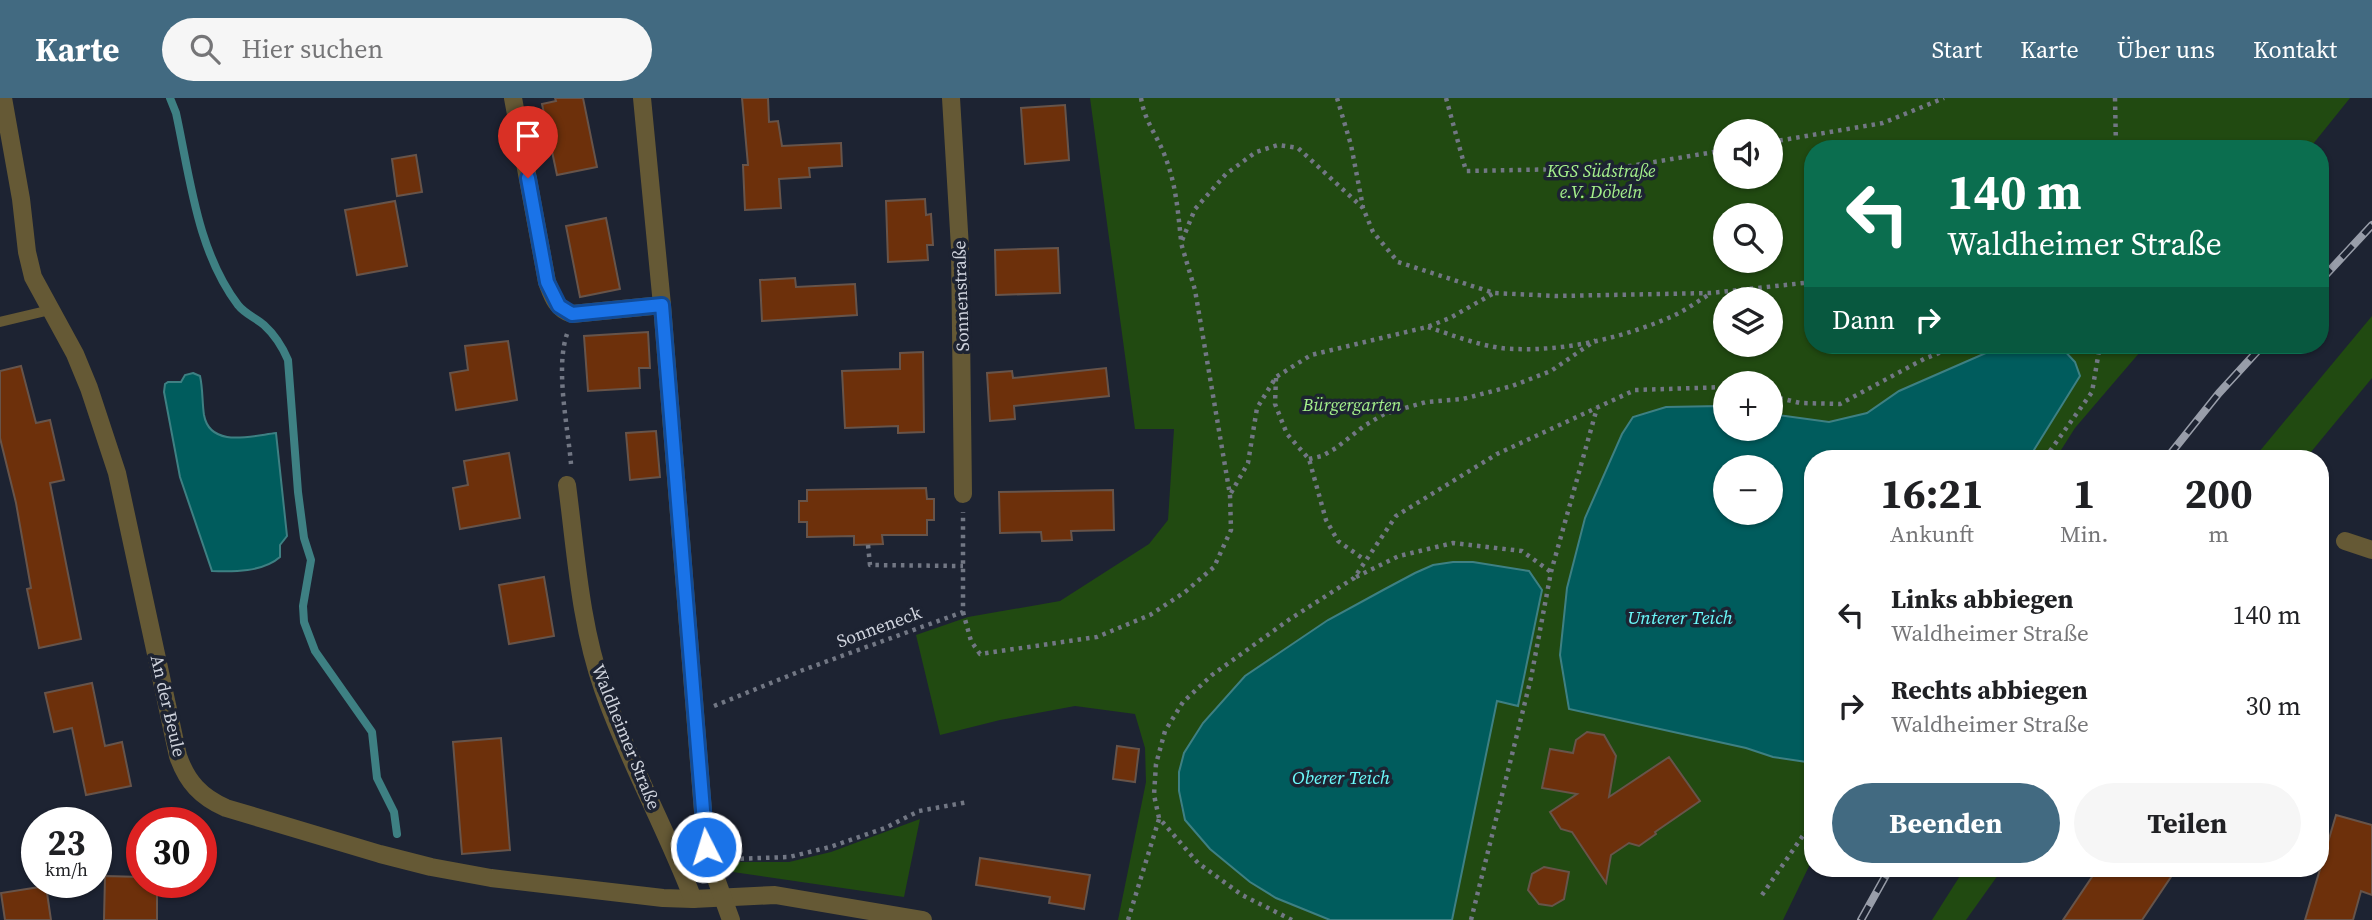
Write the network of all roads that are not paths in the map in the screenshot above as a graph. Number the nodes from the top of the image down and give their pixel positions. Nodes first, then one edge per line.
1 (3, 98) edge
2 (513, 98) edge
3 (642, 98) edge
4 (951, 98) edge
5 (662, 305) junction
6 (50, 310) junction
7 (0, 322) edge
8 (567, 485) road end
9 (963, 494) road end
10 (2345, 541) dead end
11 (2372, 550) edge
12 (724, 898) junction
13 (693, 899) junction
14 (731, 920) edge
15 (923, 920) edge

1 - 6 street, An der Beule
2 - 5 street
3 - 5 street
4 - 9 street, Sonnenstraße
5 - 12 street
6 - 7 lane
6 - 13 street, An der Beule
8 - 13 street, Waldheimer Straße
10 - 11 street
12 - 13 street, An der Beule
12 - 14 street
12 - 15 street, An der Beule

